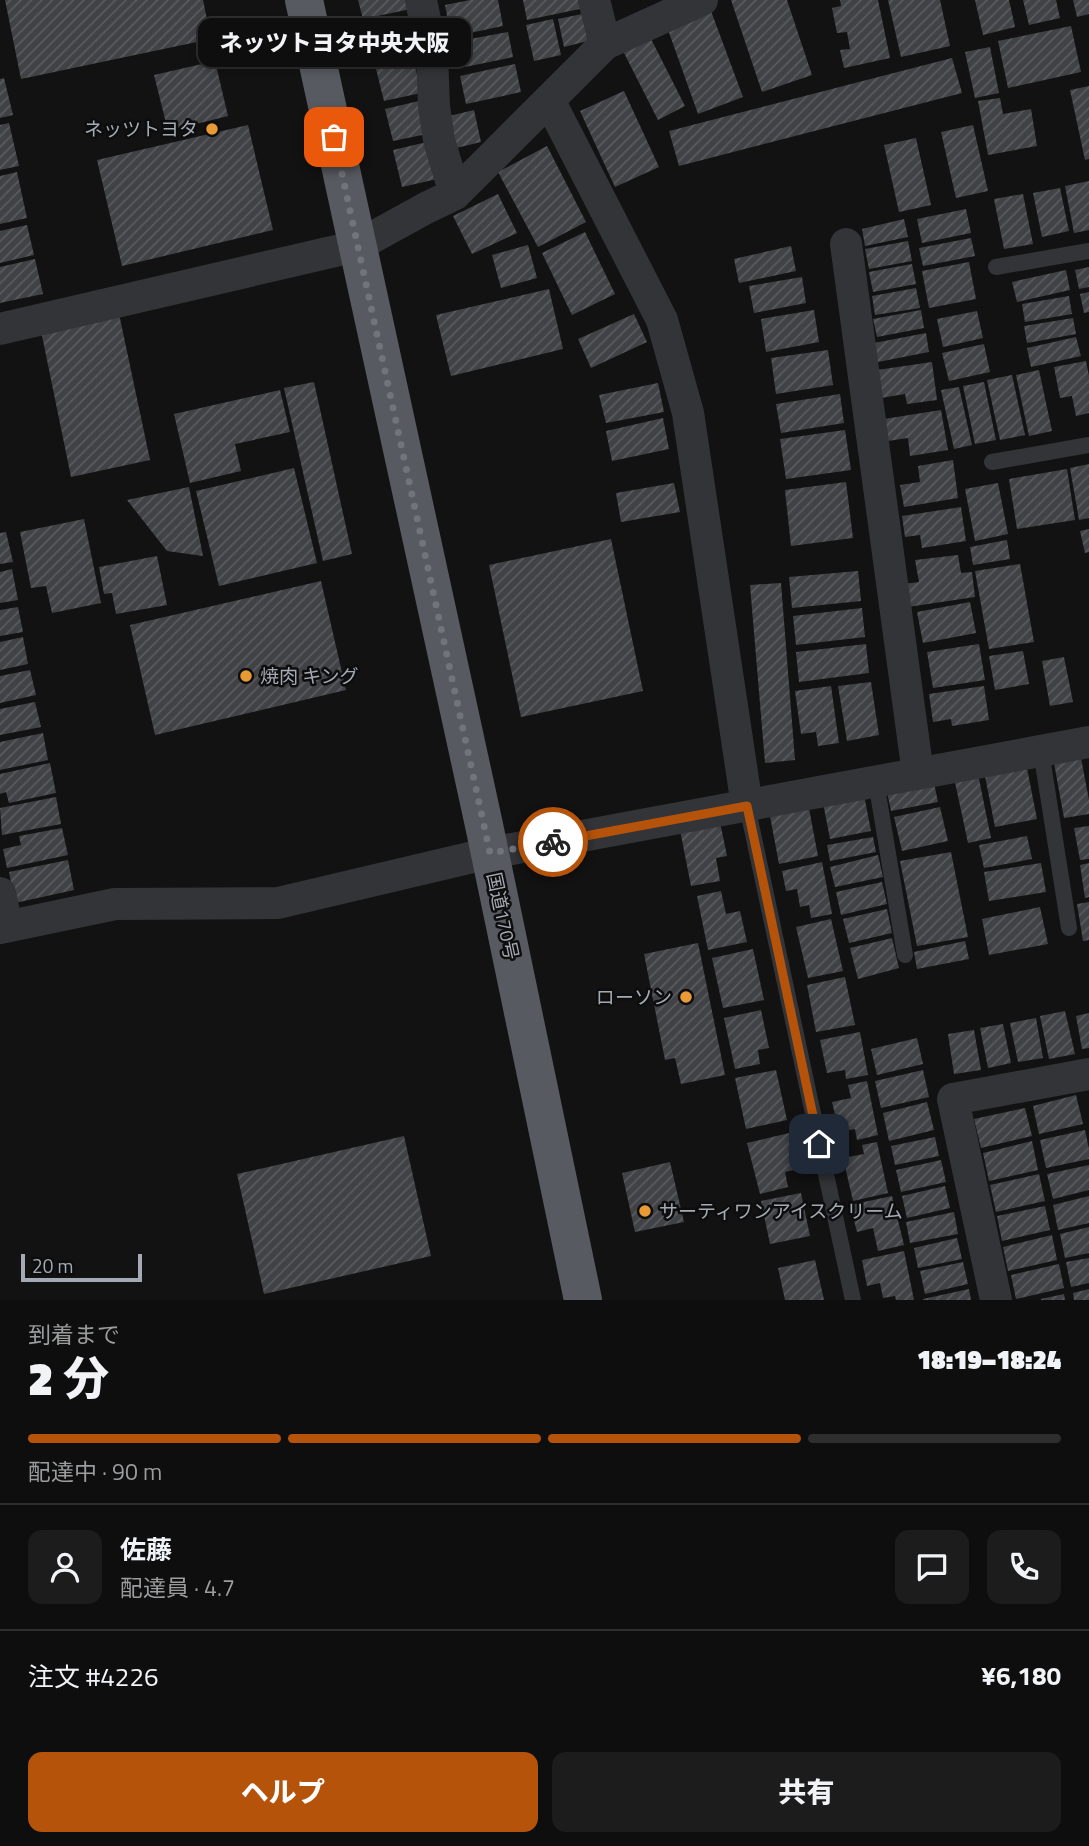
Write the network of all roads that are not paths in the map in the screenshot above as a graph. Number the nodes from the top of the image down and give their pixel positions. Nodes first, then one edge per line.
1 (304, 0) edge
2 (421, 0) edge
3 (594, 0) edge
4 (702, 0) edge
5 (605, 44) junction
6 (549, 100) junction
7 (455, 194) junction
8 (846, 244) dead end
9 (358, 246) junction
10 (1089, 250) edge
11 (996, 267) dead end
12 (0, 329) edge
13 (1089, 445) edge
14 (992, 462) dead end
15 (1089, 742) edge
16 (1041, 751) junction
17 (918, 774) junction
18 (877, 782) junction
19 (747, 806) junction
20 (490, 853) junction
21 (0, 893) edge
22 (4, 927) edge
23 (1069, 928) dead end
24 (905, 955) dead end
25 (1089, 1074) edge
26 (583, 1300) edge
27 (853, 1300) edge
28 (996, 1300) edge

1 - 9 highway, 国道170号
2 - 7 street
3 - 5 street
4 - 5 street
5 - 6 street
6 - 7 street
6 - 19 street
7 - 9 street
8 - 17 street
9 - 12 street
9 - 20 highway, 国道170号
10 - 11 lane
13 - 14 lane
15 - 16 street
16 - 17 street
16 - 23 lane
17 - 18 street
18 - 19 street
18 - 24 lane
19 - 20 street
19 - 27 lane
20 - 22 street
20 - 26 highway, 国道170号
21 - 22 street
25 - 28 street

